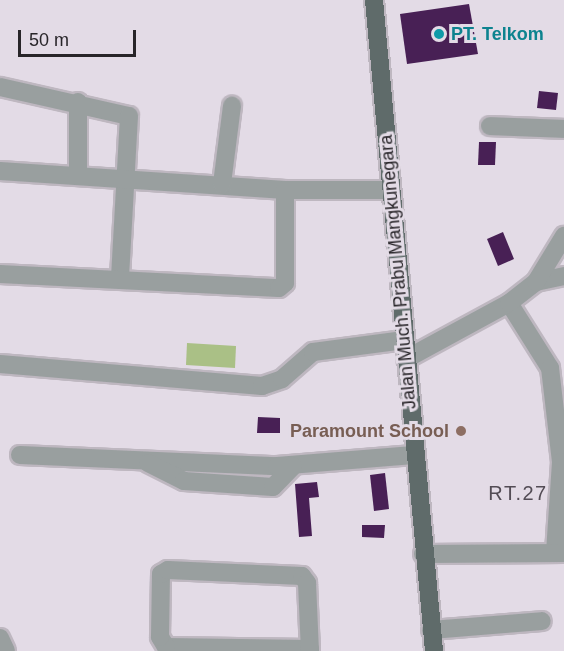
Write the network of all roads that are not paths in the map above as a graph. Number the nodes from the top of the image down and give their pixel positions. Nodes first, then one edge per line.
1 (374, 0) edge
2 (0, 87) edge
3 (78, 102) junction
4 (232, 106) dead end
5 (490, 126) dead end
6 (564, 129) edge
7 (0, 171) edge
8 (78, 175) junction
9 (128, 179) junction
10 (222, 184) junction
11 (285, 190) junction
12 (390, 190) junction
13 (564, 236) edge
14 (0, 274) edge
15 (120, 276) junction
16 (564, 276) edge
17 (536, 282) junction
18 (509, 303) junction
19 (404, 339) junction
20 (406, 359) junction
21 (0, 364) edge
22 (414, 455) junction
23 (20, 456) dead end
24 (560, 553) edge
25 (423, 554) junction
26 (542, 621) dead end
27 (432, 630) junction
28 (0, 638) edge
29 (310, 650) edge
30 (6, 651) edge
31 (434, 651) edge

1 - 12 main road, Jalan Much. Prabu Mangkunegara
2 - 3 street
3 - 8 street
3 - 9 street
4 - 10 street
5 - 6 street
7 - 8 street
8 - 9 street
9 - 10 street
9 - 15 street
10 - 11 street
11 - 12 street
11 - 15 street
12 - 19 main road, Jalan Much. Prabu Mangkunegara
13 - 17 street
14 - 15 street
16 - 17 street
17 - 18 street
18 - 20 street
18 - 24 street
19 - 20 main road, Jalan Much. Prabu Mangkunegara
19 - 21 street
20 - 22 main road, Jalan Much. Prabu Mangkunegara
22 - 23 street
22 - 25 main road, Jalan Much. Prabu Mangkunegara
24 - 25 street
25 - 27 main road, Jalan Much. Prabu Mangkunegara
26 - 27 street
27 - 31 main road, Jalan Much. Prabu Mangkunegara
28 - 30 street
29 - 29 street

